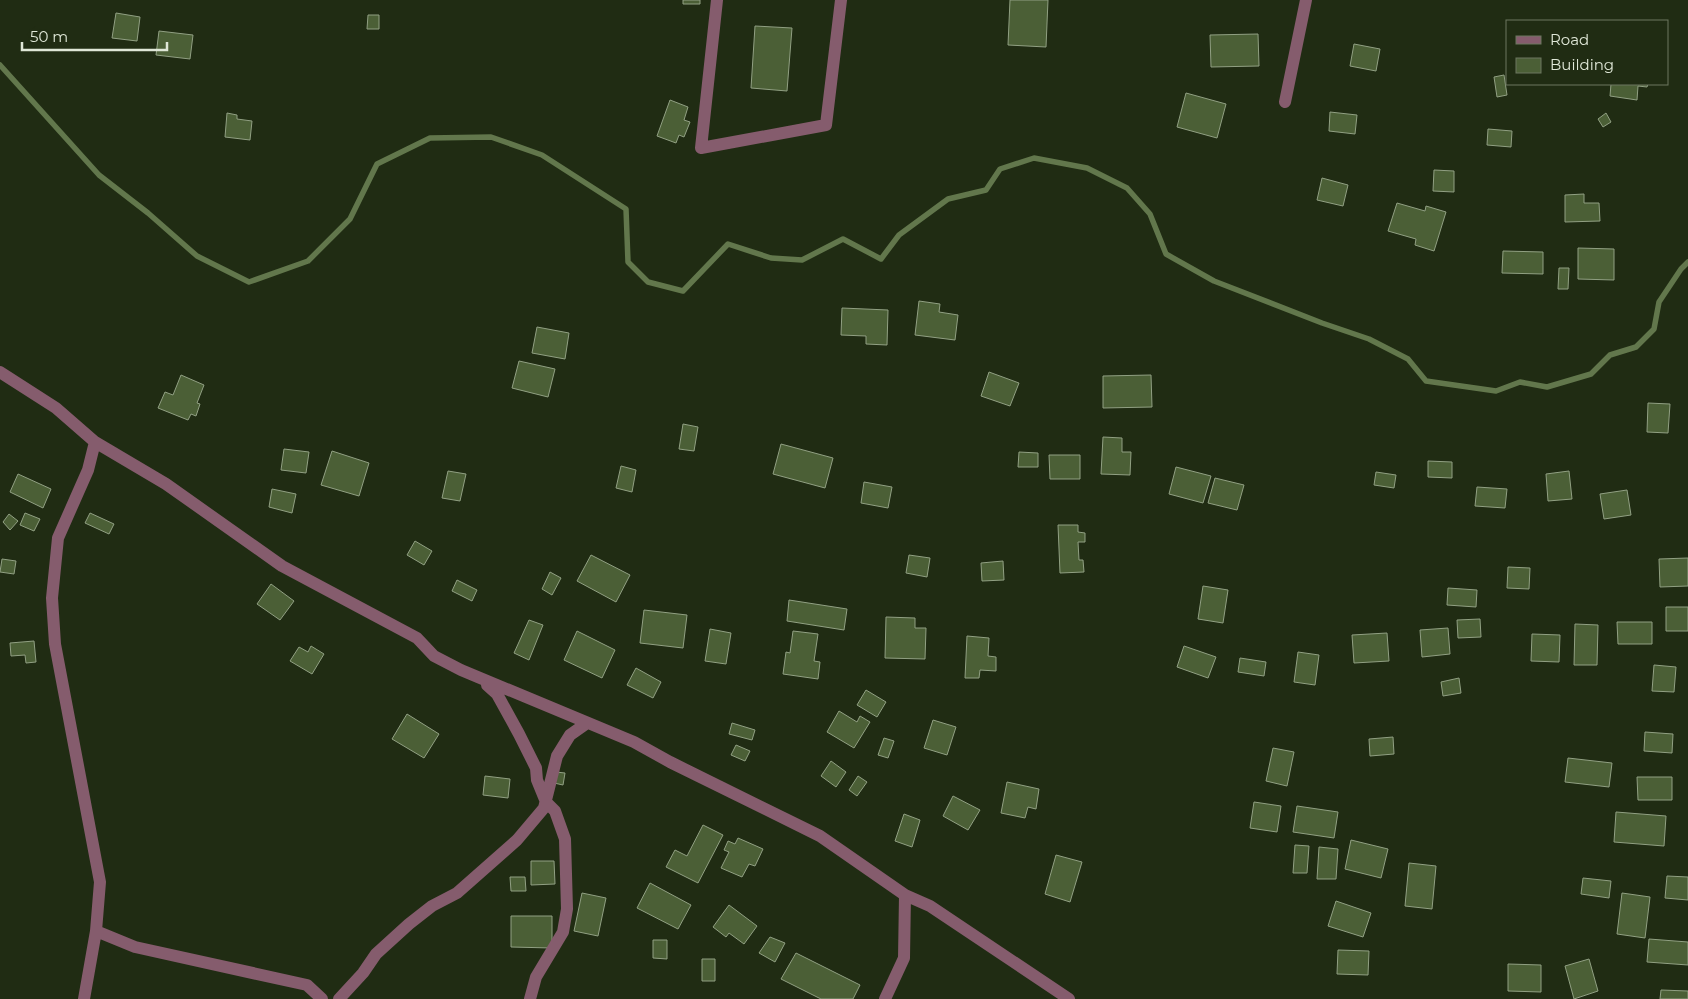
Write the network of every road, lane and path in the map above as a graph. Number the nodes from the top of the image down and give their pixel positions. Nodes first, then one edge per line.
1 (717, 0) edge
2 (841, 0) edge
3 (1306, 0) edge
4 (1285, 102) dead end
5 (0, 372) edge
6 (95, 442) junction
7 (479, 678) junction
8 (587, 723) junction
9 (546, 802) junction
10 (904, 896) junction
11 (96, 931) junction
12 (84, 999) edge
13 (322, 999) edge
14 (339, 999) edge
15 (530, 999) edge
16 (885, 999) edge
17 (1069, 999) edge

1 - 2 street
3 - 4 street
5 - 6 street
6 - 7 street
6 - 11 street
7 - 8 street
7 - 9 street
8 - 9 street
8 - 10 street
9 - 14 street
9 - 15 street
10 - 16 street
10 - 17 street
11 - 12 street
11 - 13 street

